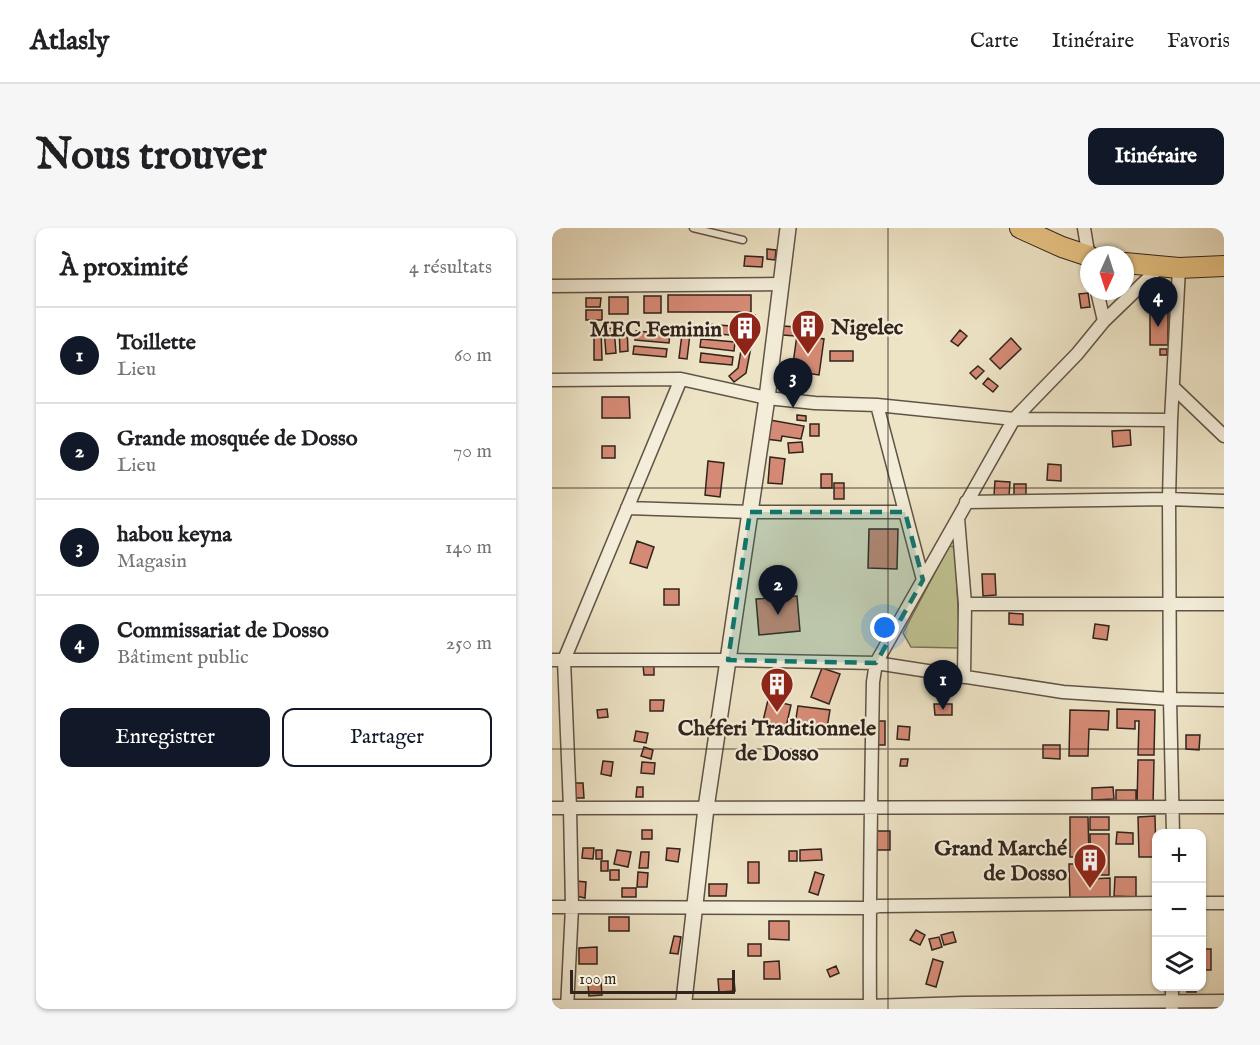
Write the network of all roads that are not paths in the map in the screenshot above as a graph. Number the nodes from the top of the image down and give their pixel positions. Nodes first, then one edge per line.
1 (693, 228) edge
2 (788, 228) edge
3 (1020, 228) edge
4 (1084, 228) edge
5 (743, 240) dead end
6 (1087, 246) edge
7 (1080, 254) edge
8 (1134, 264) edge
9 (1224, 266) edge
10 (1169, 268) junction
11 (781, 284) junction
12 (552, 286) edge
13 (1099, 300) edge
14 (1104, 321) junction
15 (681, 379) junction
16 (552, 380) edge
17 (1173, 387) junction
18 (767, 398) junction
19 (877, 405) junction
20 (1014, 419) junction
21 (1171, 420) junction
22 (1224, 436) edge
23 (1169, 499) junction
24 (1224, 501) edge
25 (966, 502) junction
26 (627, 508) junction
27 (750, 512) junction
28 (905, 512) junction
29 (958, 518) junction
30 (923, 580) junction
31 (965, 604) junction
32 (1224, 604) edge
33 (1170, 605) junction
34 (558, 660) edge
35 (728, 660) junction
36 (876, 663) junction
37 (964, 677) junction
38 (1170, 699) junction
39 (1224, 700) edge
40 (1174, 806) junction
41 (870, 807) junction
42 (1224, 807) edge
43 (552, 808) edge
44 (570, 808) junction
45 (706, 808) junction
46 (1173, 829) edge
47 (1152, 903) edge
48 (1206, 903) edge
49 (1224, 903) edge
50 (552, 907) edge
51 (695, 907) junction
52 (572, 908) junction
53 (868, 908) junction
54 (1224, 1001) edge
55 (1172, 1005) edge
56 (552, 1006) edge
57 (964, 1006) edge
58 (684, 1007) edge
59 (567, 1008) edge
60 (870, 1008) edge

1 - 5 lane
2 - 11 street
3 - 7 highway
4 - 6 street
8 - 10 highway
9 - 10 highway
10 - 14 street
10 - 17 street
11 - 12 street
11 - 18 street
13 - 14 street
14 - 20 street
15 - 16 street
15 - 18 street
15 - 26 street
17 - 21 street
17 - 22 street
18 - 19 street
18 - 27 street
19 - 20 street
19 - 28 street
20 - 21 street
20 - 25 street
21 - 23 street
23 - 24 street
23 - 25 street
23 - 33 street
25 - 29 street
26 - 27 street
26 - 34 street
27 - 28 street
27 - 35 street
28 - 30 street
29 - 30 street
29 - 31 street
30 - 36 street
31 - 33 street
31 - 37 street
32 - 33 street
33 - 38 street
34 - 35 street
34 - 44 street
35 - 36 street
35 - 45 street
36 - 37 street
36 - 41 street
37 - 38 street
38 - 39 street
38 - 40 street
40 - 41 street
40 - 42 street
40 - 46 street
41 - 45 street
41 - 53 street
43 - 44 street
44 - 45 street
44 - 52 street
45 - 51 street
47 - 53 street
48 - 49 street
50 - 52 street
51 - 52 street
51 - 53 street
51 - 58 street
52 - 59 street
53 - 60 street
54 - 55 street
55 - 57 street
56 - 59 street
57 - 60 street
58 - 59 street
58 - 60 street

